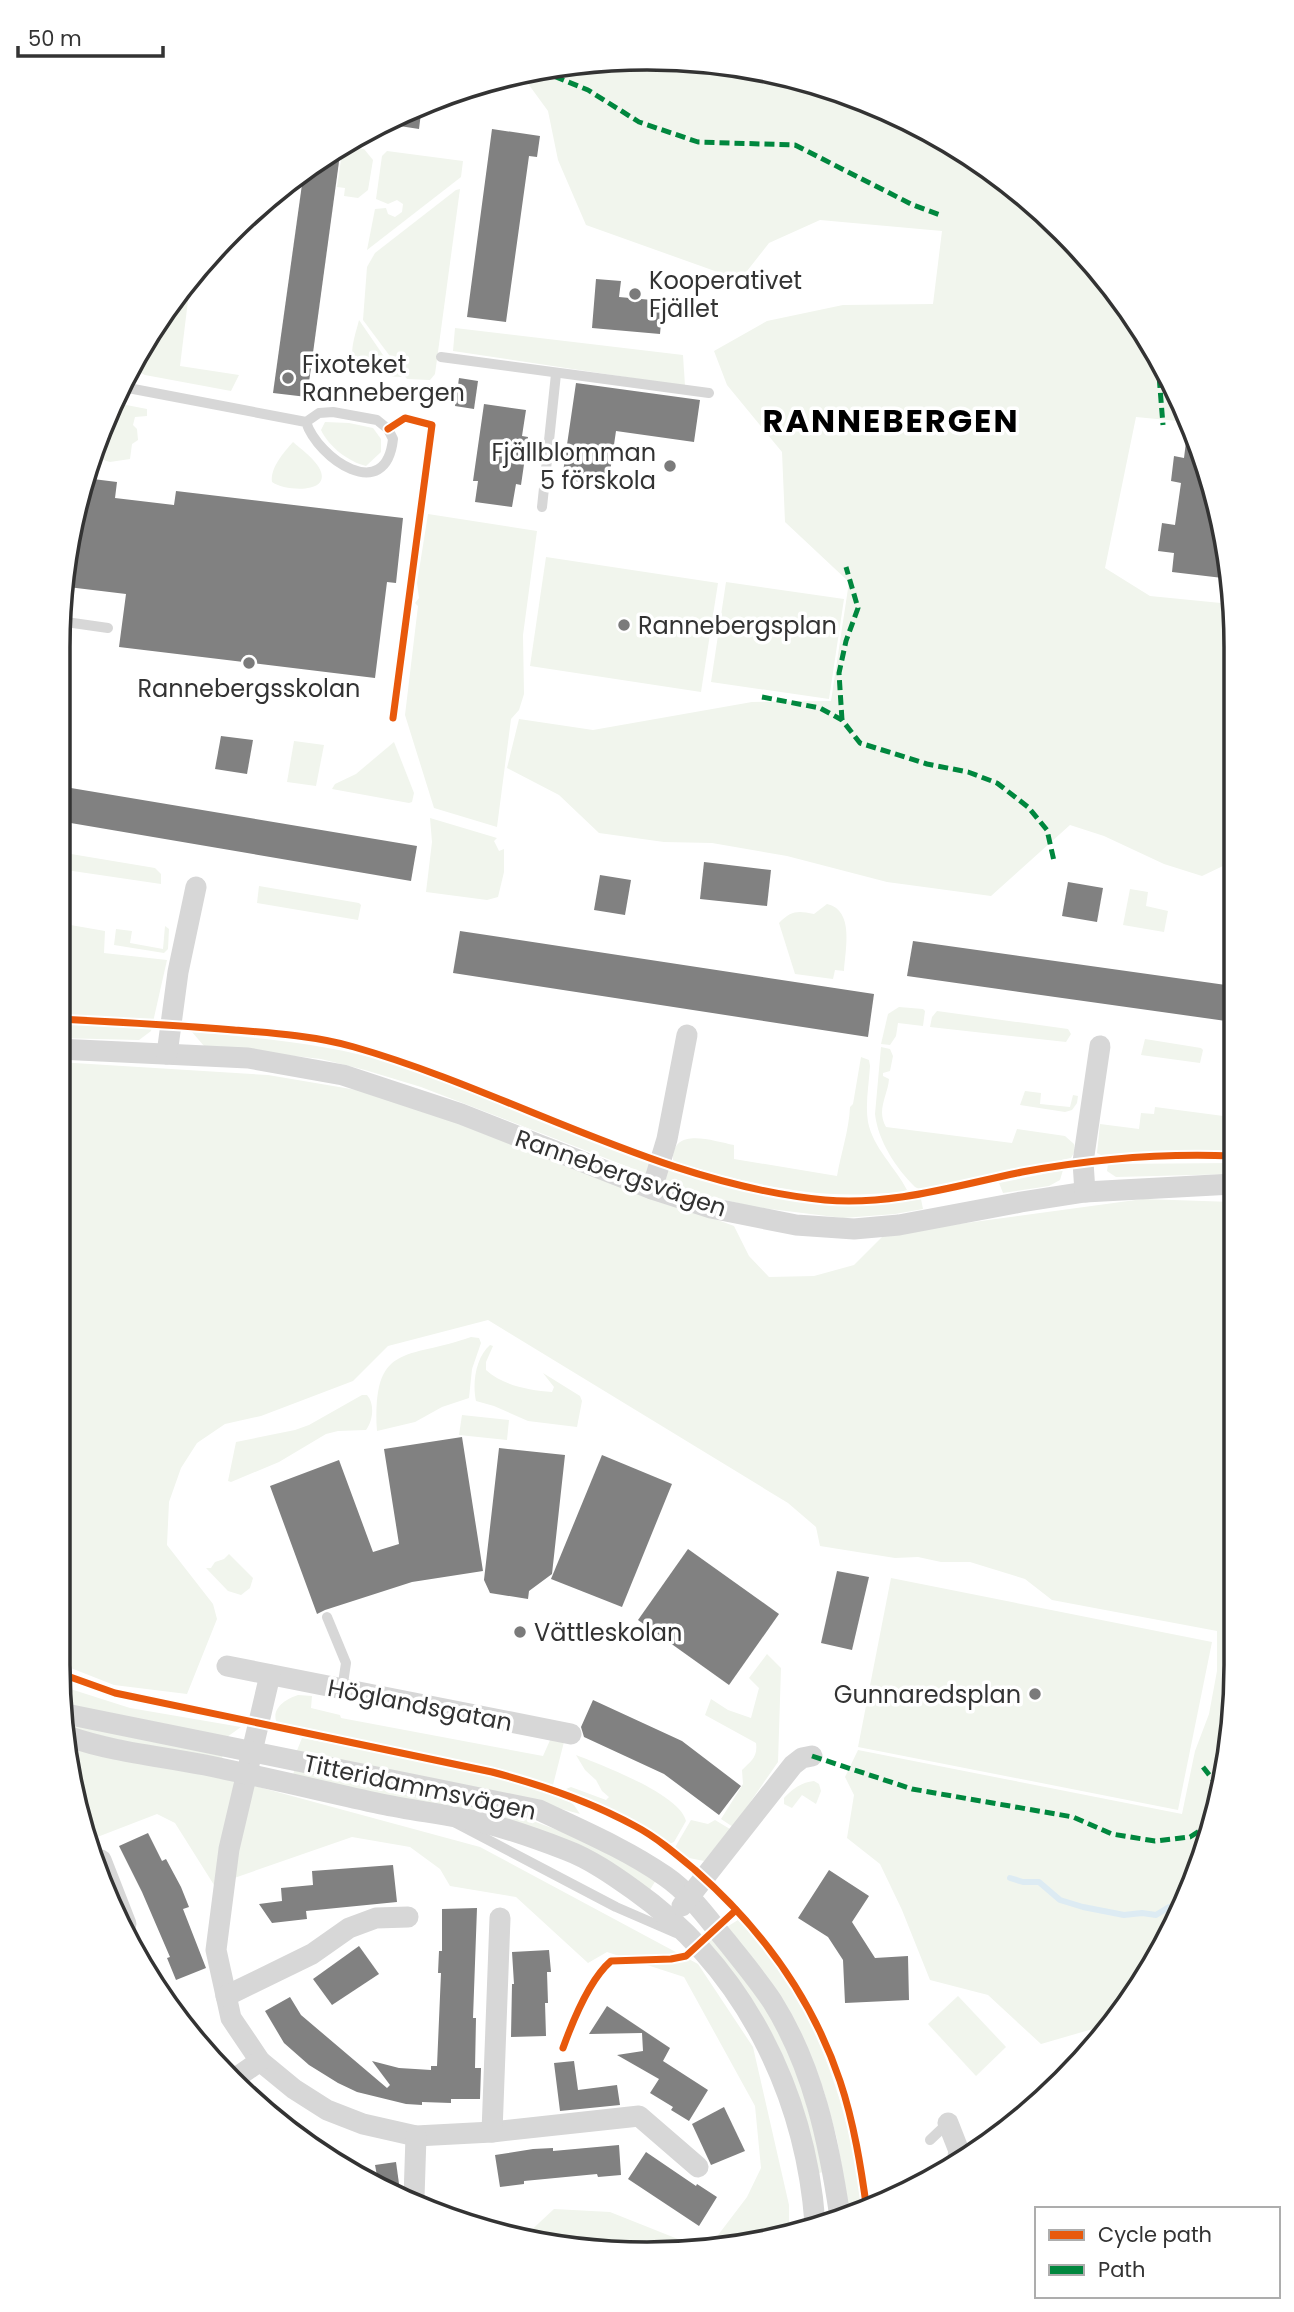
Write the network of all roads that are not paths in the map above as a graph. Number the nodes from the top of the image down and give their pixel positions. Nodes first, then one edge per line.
1 (442, 357) dead end
2 (555, 373) junction
3 (132, 389) edge
4 (709, 393) dead end
5 (306, 422) junction
6 (542, 506) dead end
7 (71, 623) edge
8 (108, 628) dead end
9 (196, 887) dead end
10 (687, 1035) dead end
11 (1100, 1046) dead end
12 (70, 1050) edge
13 (167, 1054) junction
14 (1224, 1184) edge
15 (652, 1188) junction
16 (1085, 1192) junction
17 (327, 1617) dead end
18 (227, 1666) dead end
19 (270, 1675) junction
20 (342, 1690) junction
21 (72, 1715) edge
22 (571, 1734) dead end
23 (75, 1739) edge
24 (252, 1752) junction
25 (812, 1756) dead end
26 (247, 1774) junction
27 (444, 1817) junction
28 (689, 1897) junction
29 (408, 1917) dead end
30 (500, 1917) dead end
31 (672, 1918) junction
32 (689, 1938) junction
33 (226, 1996) junction
34 (260, 2061) junction
35 (241, 2074) edge
36 (948, 2123) joint
37 (492, 2132) junction
38 (416, 2136) junction
39 (930, 2140) dead end
40 (959, 2151) edge
41 (698, 2168) dead end
42 (414, 2192) edge
43 (838, 2209) edge
44 (814, 2216) edge

1 - 2 lane
2 - 4 lane
2 - 6 lane
3 - 5 lane
5 - 5 lane
7 - 8 lane
9 - 13 street
10 - 15 street
11 - 16 street
12 - 13 street, Rannebergsvägen
13 - 15 street, Rannebergsvägen
14 - 16 street, Rannebergsvägen
15 - 16 street, Rannebergsvägen
17 - 20 lane
18 - 19 street, Höglandsgatan
19 - 20 street, Höglandsgatan
19 - 24 street
20 - 22 street, Höglandsgatan
21 - 24 street, Titteridammsvägen
23 - 26 street, Titteridammsvägen
24 - 26 street
24 - 28 street, Titteridammsvägen
25 - 28 street
26 - 27 street, Titteridammsvägen
26 - 33 street
27 - 31 street, Titteridammsvägen
27 - 32 lane
28 - 31 street
28 - 43 street, Titteridammsvägen
29 - 33 street
30 - 37 street
31 - 32 street, Titteridammsvägen
32 - 44 street, Titteridammsvägen
33 - 34 street
34 - 35 street
34 - 38 street
36 - 39 lane
36 - 40 street
37 - 38 street
37 - 41 street
38 - 42 street

